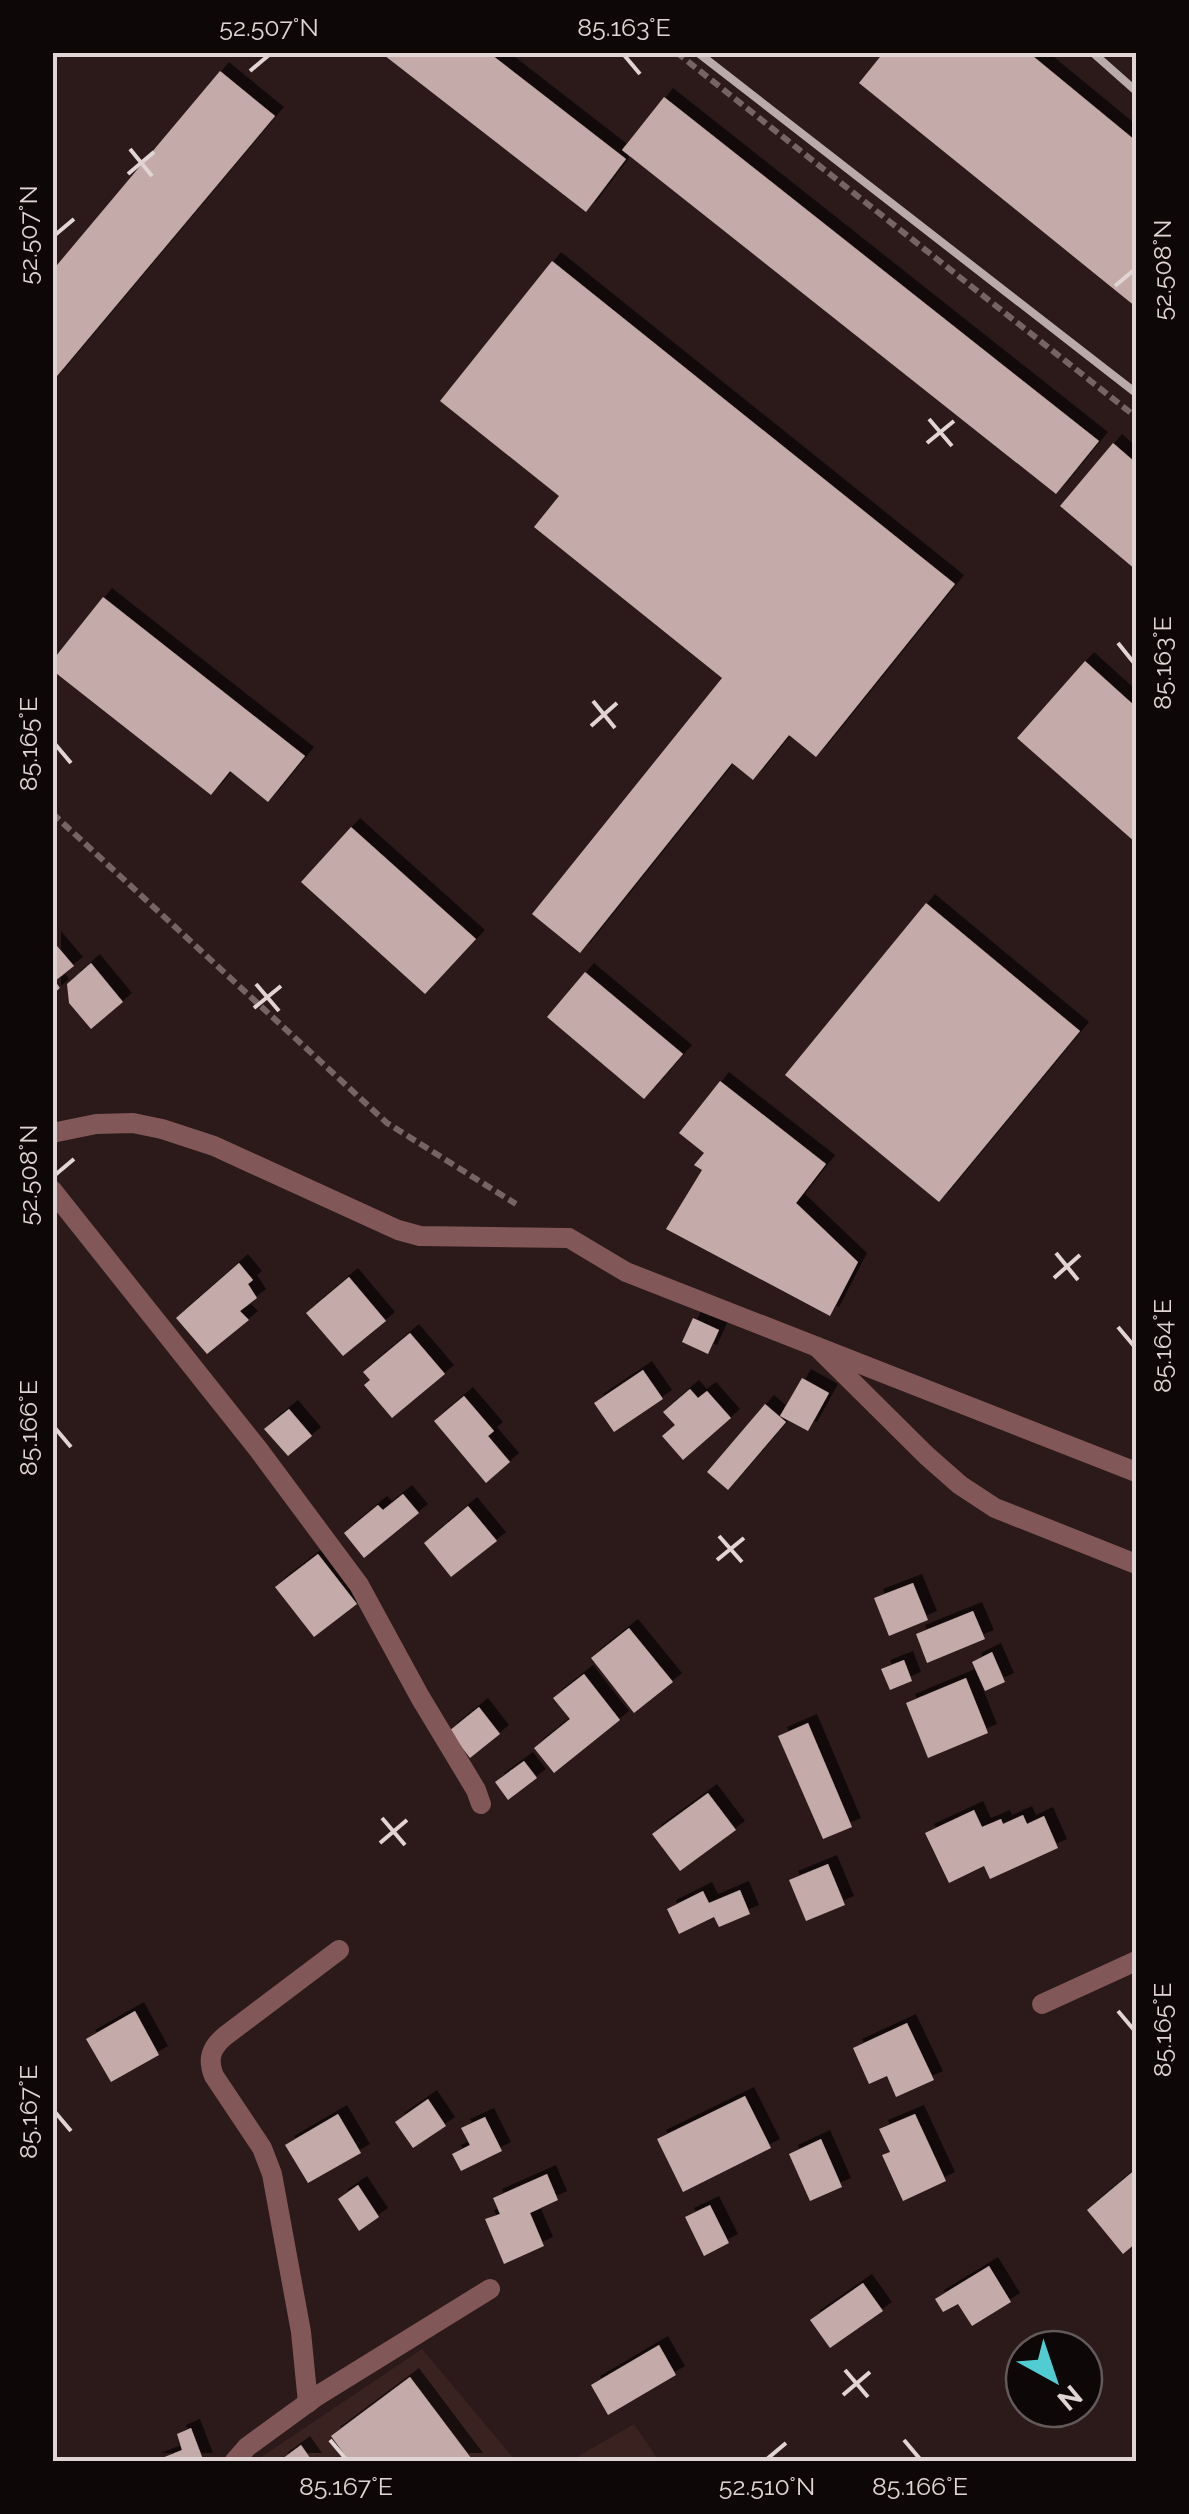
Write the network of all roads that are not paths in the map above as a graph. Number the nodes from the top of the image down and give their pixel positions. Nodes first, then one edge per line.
1 (52, 1132) edge
2 (52, 1190) edge
3 (816, 1346) junction
4 (1136, 1472) edge
5 (1136, 1564) edge
6 (481, 1804) dead end
7 (339, 1950) dead end
8 (1136, 1961) edge
9 (1042, 2004) dead end
10 (490, 2289) dead end
11 (308, 2403) junction
12 (234, 2462) edge

1 - 3 street
2 - 6 street
3 - 4 street
3 - 5 street
7 - 11 street
8 - 9 street
10 - 11 street
11 - 12 street

